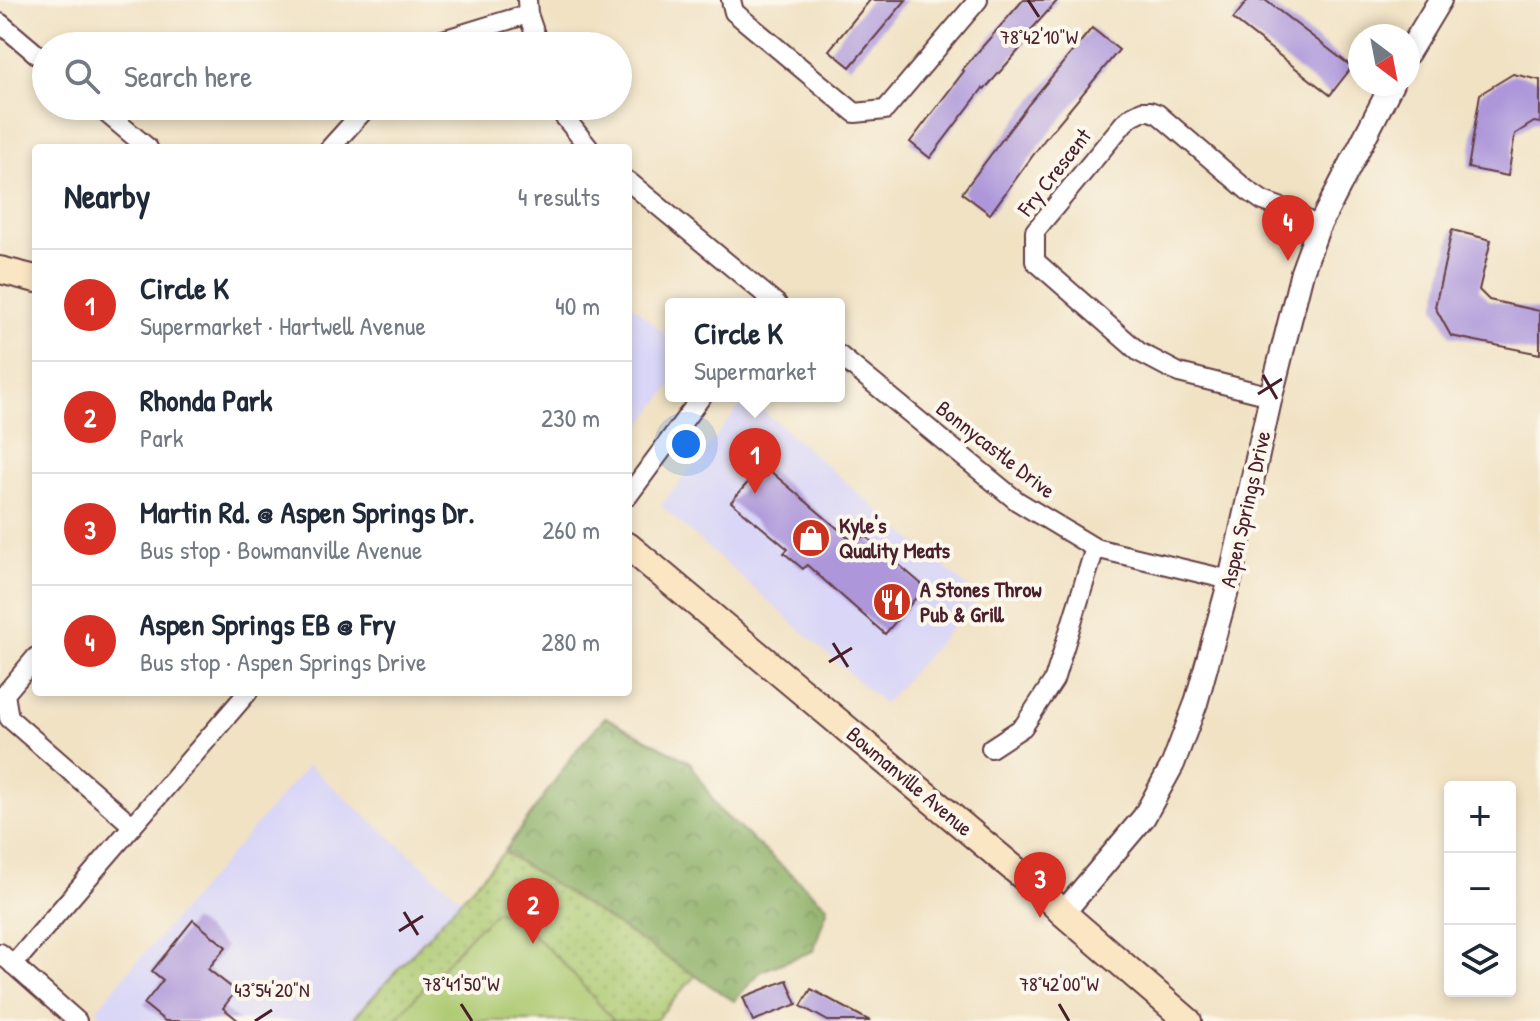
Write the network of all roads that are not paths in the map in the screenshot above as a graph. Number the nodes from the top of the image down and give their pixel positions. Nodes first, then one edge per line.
1 (731, 0) edge
2 (978, 0) edge
3 (1440, 0) edge
4 (528, 7) edge
5 (0, 23) edge
6 (461, 32) edge
7 (535, 32) edge
8 (1420, 33) edge
9 (32, 50) edge
10 (1386, 96) edge
11 (115, 120) edge
12 (355, 120) edge
13 (567, 120) edge
14 (143, 144) edge
15 (334, 144) edge
16 (586, 144) edge
17 (632, 184) edge
18 (1318, 228) junction
19 (0, 270) edge
20 (32, 278) edge
21 (768, 298) edge
22 (845, 360) edge
23 (1271, 396) junction
24 (698, 402) edge
25 (632, 491) edge
26 (1095, 548) junction
27 (632, 549) edge
28 (1230, 580) junction
29 (32, 662) edge
30 (245, 696) edge
31 (991, 748) dead end
32 (133, 826) junction
33 (1063, 913) junction
34 (6, 959) edge
35 (77, 1021) edge
36 (1188, 1021) edge

1 - 2 street
3 - 8 street
4 - 6 street
4 - 7 street
5 - 9 street
10 - 18 street, Aspen Springs Drive
11 - 14 street
12 - 15 street
13 - 16 street
17 - 21 street
18 - 23 street, Aspen Springs Drive
18 - 23 street, Fry Crescent
19 - 20 main road
22 - 26 street, Bonnycastle Drive
23 - 28 street, Aspen Springs Drive
24 - 25 street
26 - 28 street, Bonnycastle Drive
26 - 31 street
27 - 33 main road, Bowmanville Avenue
28 - 33 street, Aspen Springs Drive
29 - 32 street
30 - 32 street
32 - 34 street
33 - 36 main road, Bowmanville Avenue
34 - 35 street

